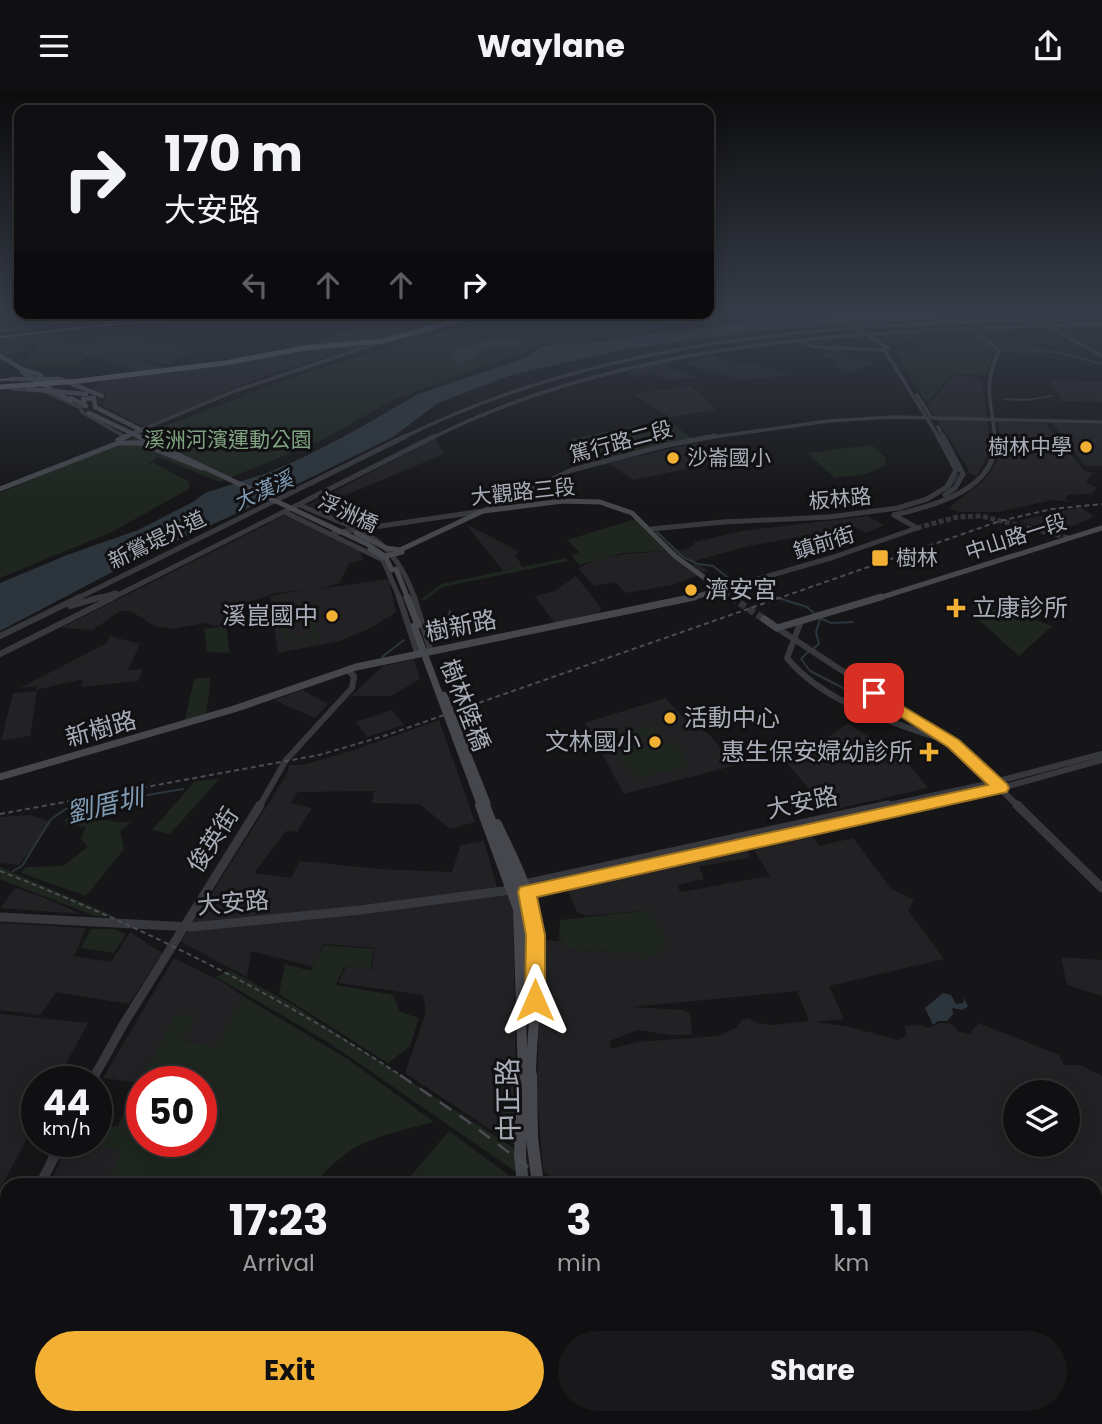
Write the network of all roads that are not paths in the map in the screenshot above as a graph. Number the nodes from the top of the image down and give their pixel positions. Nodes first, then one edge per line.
1 (28, 374) edge
2 (37, 374) edge
3 (118, 374) edge
4 (284, 374) edge
5 (576, 374) edge
6 (609, 374) edge
7 (902, 374) edge
8 (988, 374) edge
9 (11, 379) junction
10 (0, 384) edge
11 (73, 385) junction
12 (12, 389) junction
13 (27, 389) junction
14 (98, 394) junction
15 (83, 405) junction
16 (107, 414) junction
17 (928, 417) junction
18 (992, 419) junction
19 (1102, 423) edge
20 (141, 430) junction
21 (125, 437) junction
22 (202, 468) junction
23 (960, 473) junction
24 (979, 477) junction
25 (0, 489) edge
26 (283, 503) junction
27 (300, 505) junction
28 (487, 510) junction
29 (285, 512) junction
30 (318, 513) junction
31 (891, 513) junction
32 (304, 520) junction
33 (395, 522) junction
34 (344, 525) junction
35 (1102, 528) edge
36 (352, 529) junction
37 (651, 529) junction
38 (333, 533) junction
39 (384, 546) junction
40 (202, 554) junction
41 (394, 555) junction
42 (382, 560) junction
43 (722, 591) junction
44 (407, 596) junction
45 (58, 608) junction
46 (764, 619) tunnel mouth
47 (801, 621) junction
48 (777, 628) junction
49 (0, 636) edge
50 (794, 641) junction
51 (431, 652) junction
52 (0, 654) edge
53 (418, 655) junction
54 (347, 670) junction
55 (213, 715) joint
56 (954, 744) junction
57 (1102, 754) edge
58 (1102, 761) edge
59 (0, 777) edge
60 (476, 784) junction
61 (998, 785) junction
62 (510, 851) joint
63 (502, 866) joint
64 (525, 888) junction
65 (1102, 888) edge
66 (510, 890) junction
67 (0, 916) edge
68 (183, 927) junction
69 (528, 1056) junction
70 (100, 1066) edge
71 (54, 1157) edge
72 (44, 1178) edge
73 (522, 1178) edge
74 (537, 1178) edge

1 - 15 main road, bridge
2 - 14 main road
3 - 10 highway, bridge
4 - 20 street
5 - 45 street, 新鶯堤外道
6 - 27 street
7 - 17 street
8 - 18 street
9 - 10 highway
9 - 11 main road
9 - 12 street
10 - 12 street
11 - 14 main road
11 - 15 main road
12 - 13 street
13 - 14 main road
13 - 15 street
14 - 16 main road
15 - 16 main road
15 - 16 main road
15 - 21 street
15 - 22 main road, 浮洲橋, bridge
16 - 20 main road
16 - 26 main road, 浮洲橋, bridge
17 - 18 street, 篤行路二段
17 - 23 street
17 - 28 street, 篤行路二段
18 - 19 street, 篤行路二段
18 - 24 street
20 - 21 main road
21 - 25 main road
22 - 25 main road, 浮洲橋, bridge
22 - 26 main road, 浮洲橋, bridge
23 - 24 street
23 - 31 street
24 - 31 street
26 - 39 main road, bridge
26 - 42 main road, bridge
26 - 44 main road, 浮洲橋, bridge
27 - 29 street
27 - 30 street
28 - 33 street, 大觀路三段
28 - 37 main road, 大觀路三段
28 - 39 main road
28 - 41 main road
29 - 32 street
29 - 40 street
30 - 32 street
30 - 34 street
31 - 37 street, 板林路
31 - 43 street, 鎮前街
32 - 38 street
33 - 34 street, 大觀路三段
33 - 36 street, 大觀路三段
34 - 36 street
35 - 47 main road, 中山路一段
36 - 38 street, 大觀路三段
36 - 39 street
37 - 43 main road, 大觀路三段
38 - 42 street
39 - 41 street
40 - 45 street
40 - 52 street
41 - 42 main road
41 - 44 street
42 - 44 street
42 - 53 street
43 - 51 main road, 樹新路
44 - 51 street
44 - 60 main road, 樹林陸橋, bridge
45 - 49 street, 新鶯堤外道
46 - 48 main road
47 - 48 main road, 中山路一段
47 - 50 street
48 - 50 street
50 - 56 street
50 - 56 street
51 - 53 main road, 樹新路
53 - 54 main road, 樹新路
54 - 55 main road, 樹新路
54 - 68 street, 俊英街
55 - 59 main road, 新樹路
56 - 61 street
57 - 61 street, 大安路
58 - 61 street, 大安路
60 - 62 main road, 樹林陸橋
60 - 63 main road, 樹林陸橋
60 - 69 main road, 樹林陸橋, bridge
61 - 64 street, 大安路
61 - 65 street
62 - 64 main road, 中正路
63 - 66 main road, 中正路
64 - 66 street, 大安路
64 - 69 main road, 中正路
66 - 68 street, 大安路
66 - 69 main road, 中正路
67 - 68 street, 大安路
68 - 70 street, 俊英街
69 - 73 main road, 中正路
69 - 74 main road, 中正路
71 - 72 street

